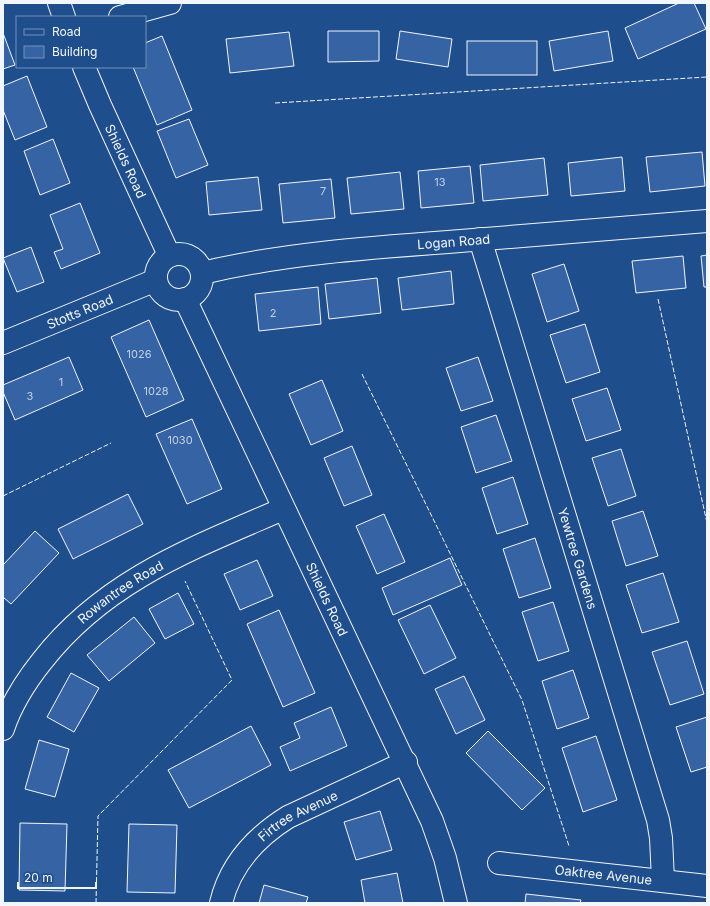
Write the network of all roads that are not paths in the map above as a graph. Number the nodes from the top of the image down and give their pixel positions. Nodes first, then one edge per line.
1 (59, 3) edge
2 (170, 3) edge
3 (64, 16) edge
4 (124, 16) edge
5 (84, 68) edge
6 (707, 221) edge
7 (480, 239) junction
8 (169, 255) junction
9 (202, 273) junction
10 (156, 280) junction
11 (185, 300) junction
12 (3, 343) edge
13 (283, 509) junction
14 (3, 729) edge
15 (406, 762) junction
16 (500, 863) dead end
17 (663, 880) junction
18 (707, 886) edge
19 (221, 903) edge
20 (456, 903) edge

1 - 3 street
2 - 4 street
5 - 8 street, Shields Road
6 - 7 street, Logan Road
7 - 9 street, Logan Road
7 - 17 street, Yewtree Gardens
8 - 9 street
8 - 10 street
9 - 11 street
10 - 11 street
10 - 12 street, Stotts Road
11 - 13 street, Shields Road
13 - 14 street, Rowantree Road
13 - 15 street, Shields Road
15 - 19 street, Firtree Avenue
15 - 20 street, Shields Road
16 - 17 street, Oaktree Avenue
17 - 18 street, Oaktree Avenue

